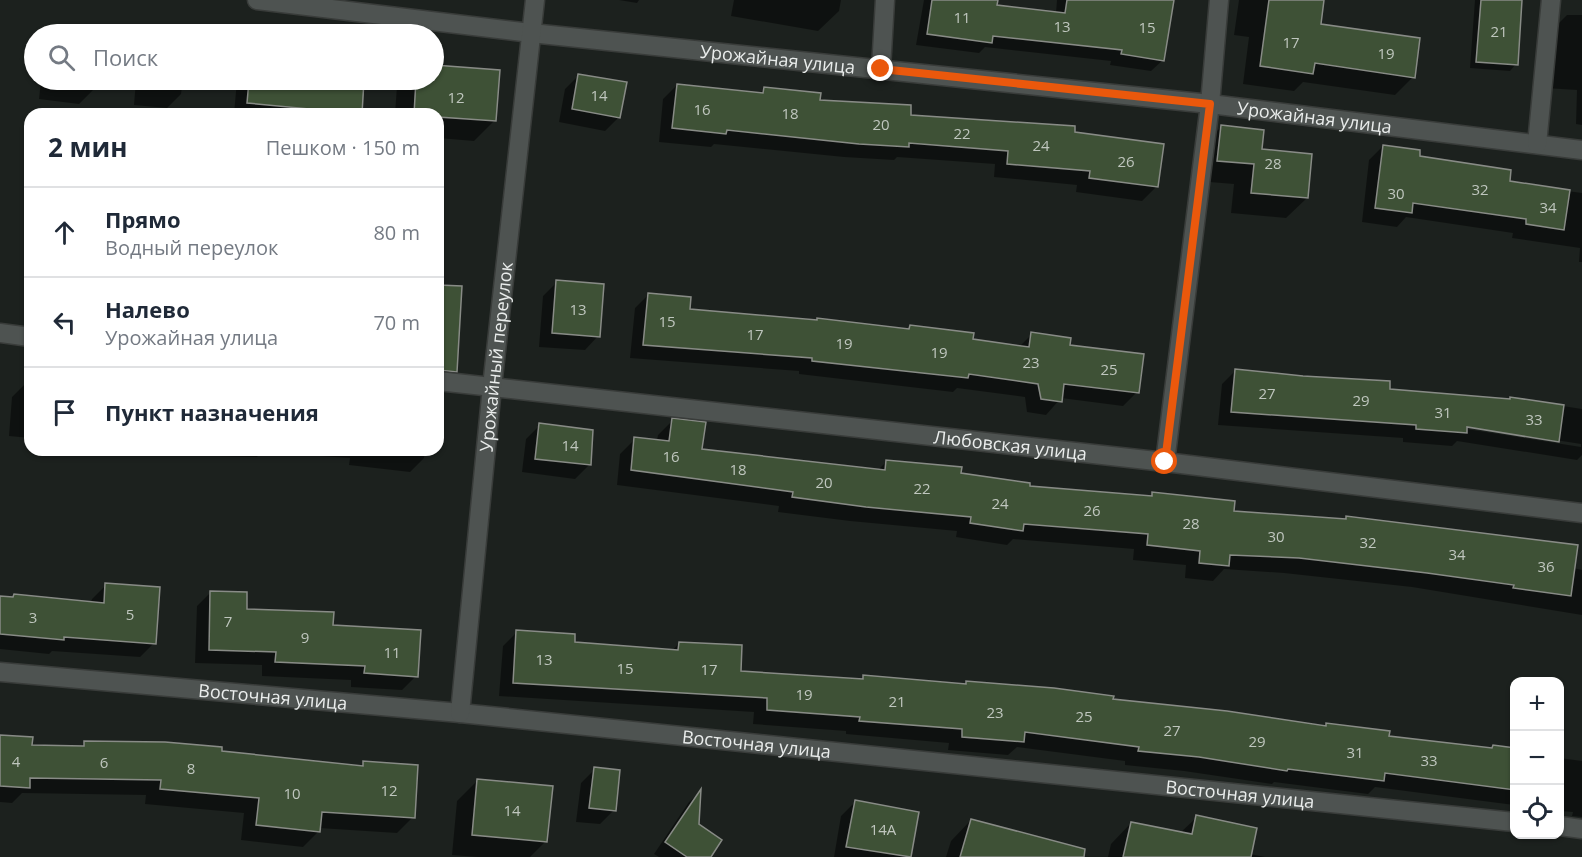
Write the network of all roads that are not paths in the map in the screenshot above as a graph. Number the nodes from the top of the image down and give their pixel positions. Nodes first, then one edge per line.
1 (257, 0) edge
2 (535, 0) edge
3 (885, 0) edge
4 (1219, 0) edge
5 (1551, 0) edge
6 (531, 33) junction
7 (881, 69) junction
8 (1210, 104) junction
9 (1537, 144) junction
10 (1582, 150) edge
11 (0, 333) edge
12 (24, 336) edge
13 (444, 382) edge
14 (492, 387) junction
15 (1165, 462) junction
16 (1582, 513) edge
17 (0, 672) edge
18 (460, 713) junction
19 (1510, 821) edge
20 (1564, 827) edge
21 (1582, 829) edge

1 - 6 street, Урожайная улица
2 - 6 street, Урожайный переулок
3 - 7 street
4 - 8 street
5 - 9 street
6 - 7 street, Урожайная улица
6 - 14 street, Урожайный переулок
7 - 8 street, Урожайная улица
8 - 9 street, Урожайная улица
8 - 15 street
9 - 10 street, Урожайная улица
11 - 12 street
13 - 14 street, Любовская улица
14 - 15 street, Любовская улица
14 - 18 street, Урожайный переулок
15 - 16 street, Любовская улица
17 - 18 street, Восточная улица
18 - 19 street, Восточная улица
20 - 21 street

